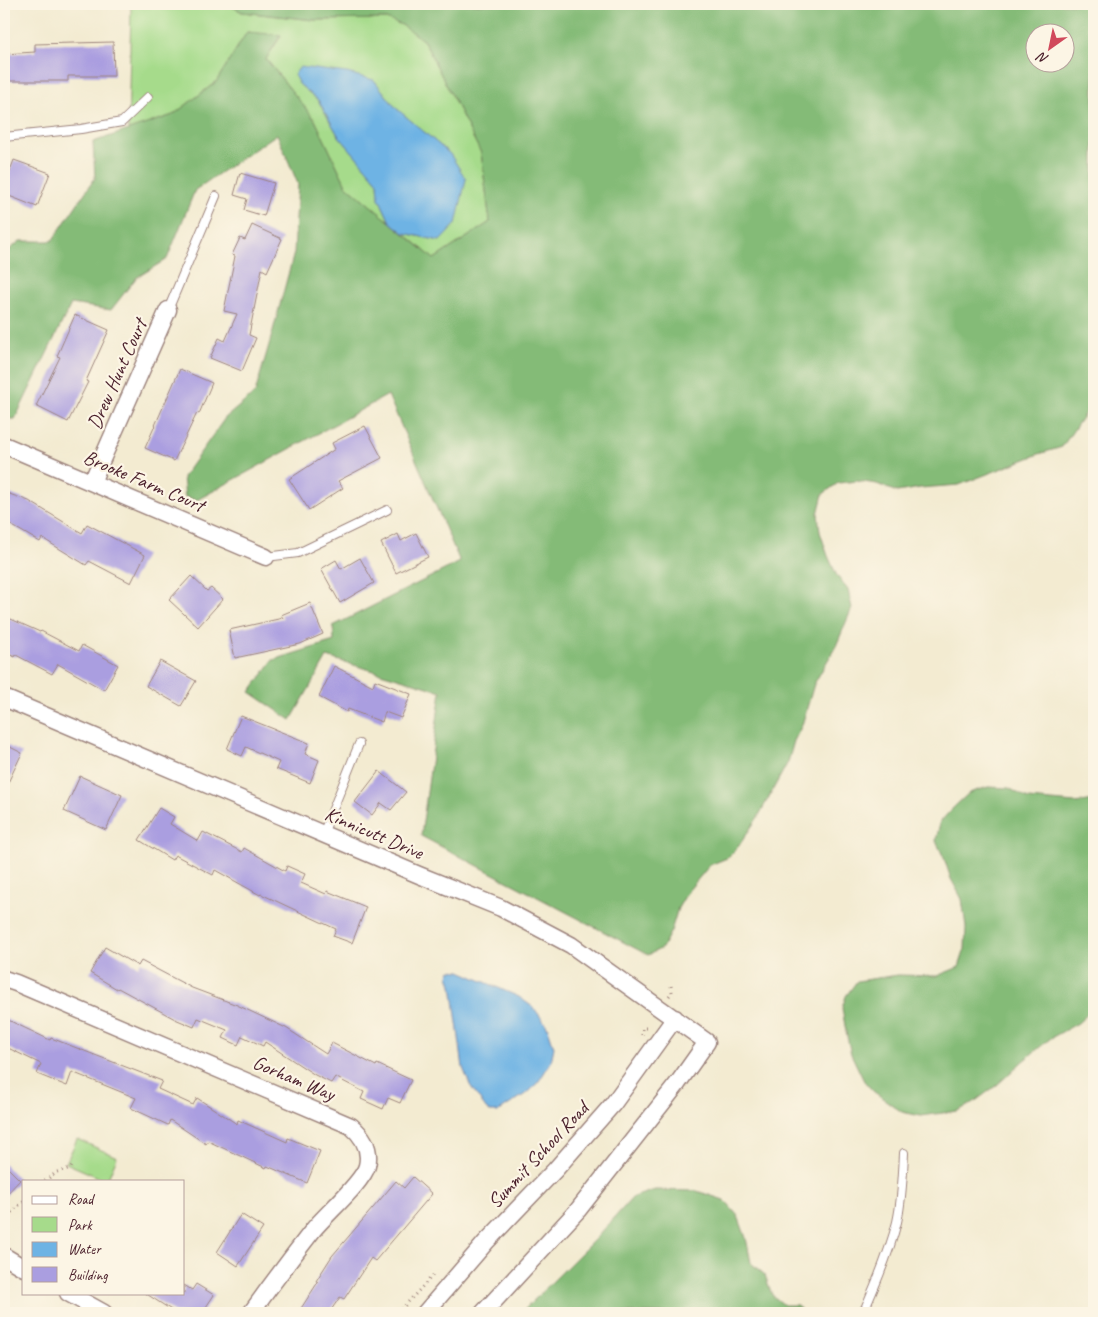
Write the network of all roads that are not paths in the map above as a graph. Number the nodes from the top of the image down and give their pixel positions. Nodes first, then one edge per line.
1 (148, 97) dead end
2 (4, 137) edge
3 (216, 196) dead end
4 (168, 310) joint
5 (4, 445) edge
6 (92, 482) junction
7 (387, 510) dead end
8 (266, 557) joint
9 (4, 698) edge
10 (358, 744) dead end
11 (323, 834) junction
12 (4, 979) edge
13 (675, 1018) junction
14 (904, 1153) dead end
15 (4, 1256) edge
16 (22, 1267) edge
17 (70, 1294) edge
18 (104, 1313) edge
19 (251, 1313) edge
20 (425, 1313) edge
21 (483, 1313) edge
22 (863, 1313) edge

1 - 2 lane
3 - 4 lane
4 - 6 street, Drew Hunt Court
5 - 6 street, Brooke Farm Court
6 - 8 street, Brooke Farm Court
7 - 8 lane
9 - 11 street, Kinnicutt Drive
10 - 11 lane
11 - 13 street, Kinnicutt Drive
12 - 19 street, Gorham Way
13 - 20 street, Summit School Road
13 - 21 street, Kinnicutt Drive
14 - 22 lane
15 - 16 street
17 - 18 street

